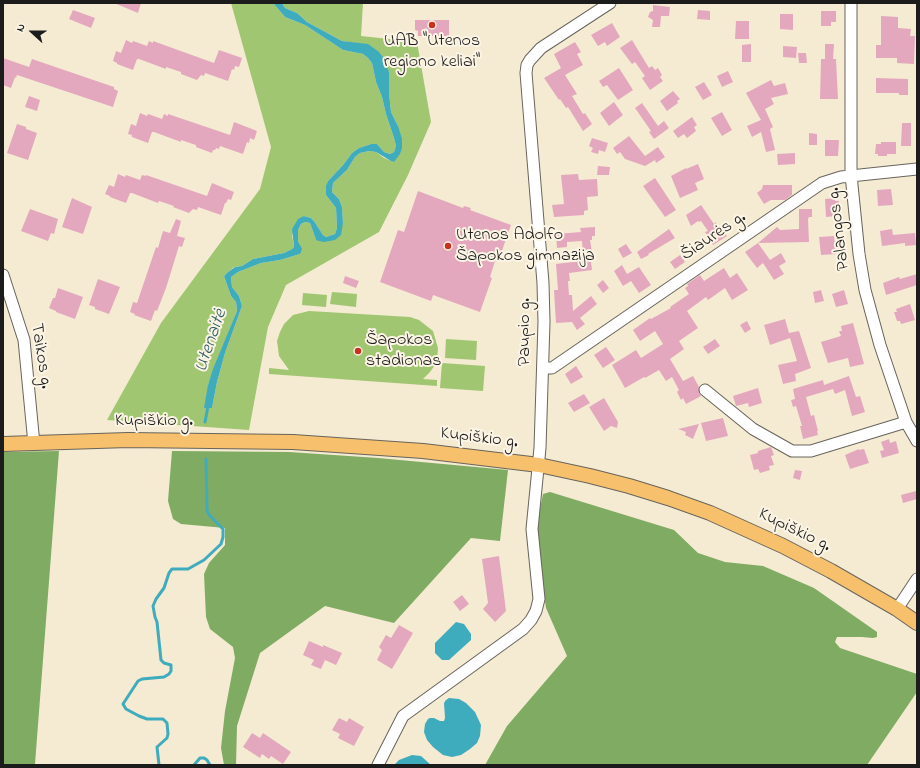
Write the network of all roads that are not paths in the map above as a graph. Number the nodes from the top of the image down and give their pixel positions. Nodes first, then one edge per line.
1 (610, 3) edge
2 (851, 3) edge
3 (917, 169) edge
4 (851, 176) junction
5 (3, 275) edge
6 (543, 368) junction
7 (705, 390) dead end
8 (906, 422) junction
9 (917, 442) edge
10 (3, 444) edge
11 (34, 444) junction
12 (539, 465) junction
13 (917, 579) edge
14 (897, 609) junction
15 (917, 623) edge
16 (378, 765) edge

1 - 6 street, Paupio g.
2 - 4 street, Palangos g.
3 - 4 street, Šiaurės g.
4 - 6 street, Šiaurės g.
4 - 8 street, Palangos g.
5 - 11 street, Taikos g.
6 - 12 street, Paupio g.
7 - 8 street
8 - 9 street, Palangos g.
10 - 11 main road, Kupiškio g.
11 - 12 main road, Kupiškio g.
12 - 14 main road, Kupiškio g.
12 - 16 street, Paupio g.
13 - 14 street
14 - 15 main road, Kupiškio g.

